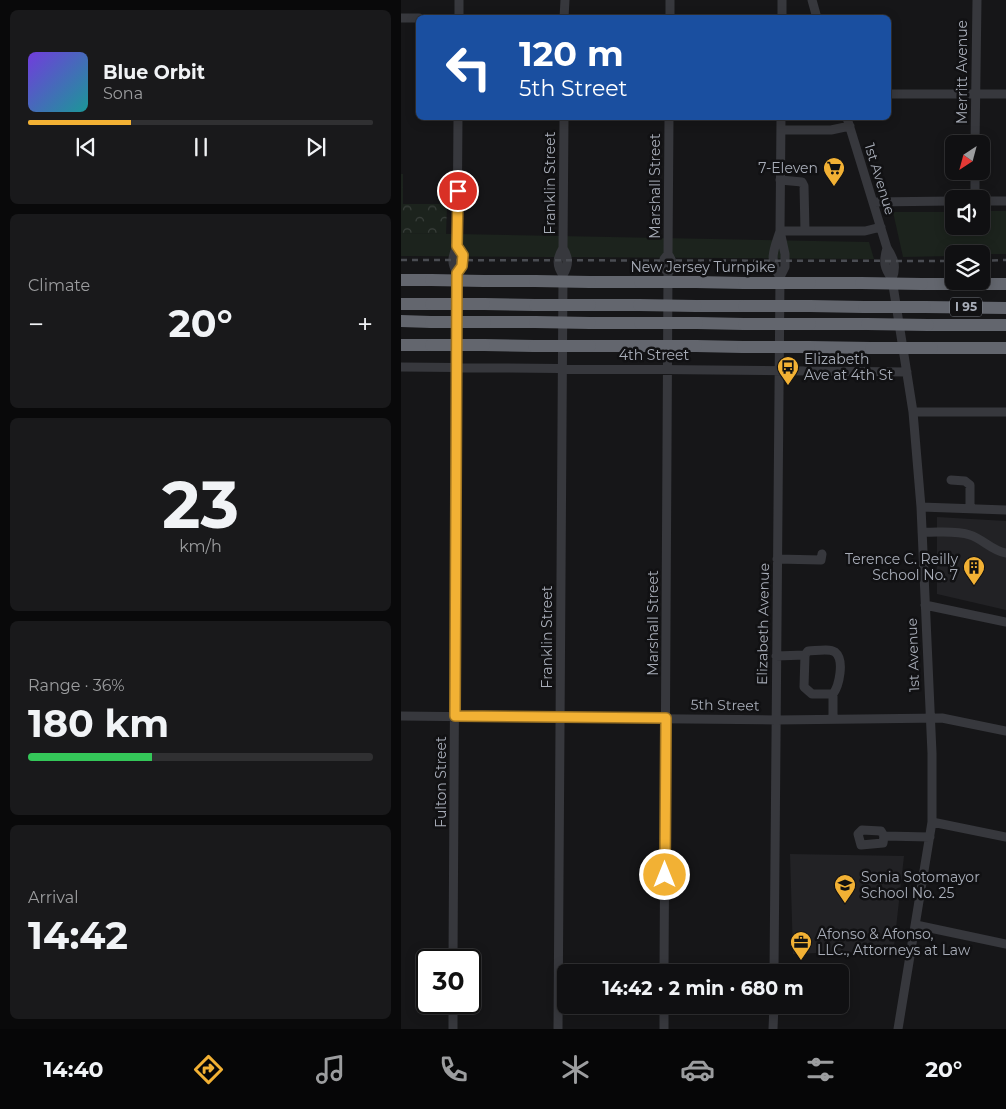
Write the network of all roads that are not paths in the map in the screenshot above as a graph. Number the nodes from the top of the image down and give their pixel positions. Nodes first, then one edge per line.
1 (459, 0) edge
2 (565, 0) edge
3 (670, 0) edge
4 (782, 0) edge
5 (812, 0) edge
6 (977, 0) edge
7 (459, 15) edge
8 (564, 15) edge
9 (670, 15) edge
10 (782, 15) edge
11 (816, 15) edge
12 (401, 18) edge
13 (416, 18) edge
14 (891, 94) edge
15 (976, 94) junction
16 (1006, 94) edge
17 (458, 120) edge
18 (564, 120) edge
19 (669, 120) edge
20 (781, 120) edge
21 (849, 122) edge
22 (781, 130) junction
23 (975, 135) edge
24 (780, 180) junction
25 (945, 201) edge
26 (990, 201) edge
27 (1006, 201) edge
28 (873, 202) junction
29 (881, 227) junction
30 (780, 231) junction
31 (805, 231) junction
32 (401, 280) edge
33 (1006, 284) edge
34 (401, 304) edge
35 (1006, 308) edge
36 (401, 321) edge
37 (1006, 325) edge
38 (401, 345) edge
39 (1006, 348) edge
40 (401, 367) edge
41 (457, 368) junction
42 (563, 369) junction
43 (668, 369) junction
44 (779, 369) junction
45 (907, 372) junction
46 (913, 412) junction
47 (1006, 412) edge
48 (951, 480) dead end
49 (921, 507) junction
50 (970, 508) junction
51 (1006, 510) edge
52 (922, 532) junction
53 (1006, 553) edge
54 (822, 554) dead end
55 (777, 559) junction
56 (925, 605) junction
57 (1006, 622) edge
58 (805, 655) junction
59 (777, 656) junction
60 (833, 694) junction
61 (401, 716) edge
62 (455, 716) junction
63 (560, 716) junction
64 (666, 718) junction
65 (929, 718) junction
66 (833, 719) junction
67 (776, 720) junction
68 (1006, 730) edge
69 (932, 822) junction
70 (884, 836) dead end
71 (930, 837) junction
72 (1006, 837) edge
73 (916, 925) junction
74 (1006, 944) edge
75 (453, 949) edge
76 (664, 964) edge
77 (774, 964) edge
78 (453, 1014) edge
79 (664, 1014) edge
80 (773, 1014) edge
81 (453, 1029) edge
82 (558, 1029) edge
83 (664, 1029) edge
84 (773, 1029) edge
85 (898, 1029) edge

1 - 7 street
2 - 8 street
3 - 9 street
4 - 10 street
5 - 11 street
6 - 15 street, Merritt Avenue
12 - 13 street
14 - 15 street
15 - 16 street
15 - 23 street, Merritt Avenue
17 - 41 street, Fulton Street
18 - 42 street, Franklin Street
19 - 43 street, Marshall Street
20 - 22 street, Elizabeth Avenue
21 - 22 street
21 - 28 street, 1st Avenue
22 - 24 street, Elizabeth Avenue
24 - 30 street, Elizabeth Avenue
24 - 31 street
25 - 28 street
26 - 27 street
28 - 29 street, 1st Avenue
29 - 31 street
29 - 45 street, 1st Avenue
30 - 31 street
30 - 44 street, Elizabeth Avenue
32 - 33 highway, New Jersey Turnpike / I 95, bridge
34 - 35 highway, I 95, bridge
36 - 37 highway, I 95, bridge
38 - 39 highway, bridge
40 - 41 street, 4th Street
41 - 42 street, 4th Street
41 - 62 street, Fulton Street
42 - 43 street, 4th Street
42 - 63 street, Franklin Street
43 - 44 street, 4th Street
43 - 64 street, Marshall Street
44 - 45 street, 4th Street
44 - 55 street, Elizabeth Avenue
45 - 46 street, 1st Avenue
46 - 47 street
46 - 49 street, 1st Avenue
48 - 50 street
49 - 50 street
49 - 52 street, 1st Avenue
50 - 51 street
52 - 53 street
52 - 56 street, 1st Avenue
54 - 55 street
55 - 59 street, Elizabeth Avenue
56 - 57 street
56 - 65 street, 1st Avenue
58 - 59 street
58 - 60 street
58 - 60 street
59 - 67 street, Elizabeth Avenue
60 - 66 street
61 - 62 street, 5th Street
62 - 63 street, 5th Street
62 - 75 street, Fulton Street
63 - 64 street, 5th Street
63 - 82 street, Franklin Street
64 - 67 street, 5th Street
64 - 76 street, Marshall Street
65 - 66 street, 5th Street
65 - 68 street, 5th Street
65 - 69 street, 1st Avenue
66 - 67 street, 5th Street
67 - 77 street, Elizabeth Avenue
69 - 71 street, 1st Avenue
69 - 72 street
70 - 71 street
71 - 73 street, 1st Avenue
73 - 74 street
73 - 85 street, 1st Avenue
78 - 81 street
79 - 83 street
80 - 84 street

